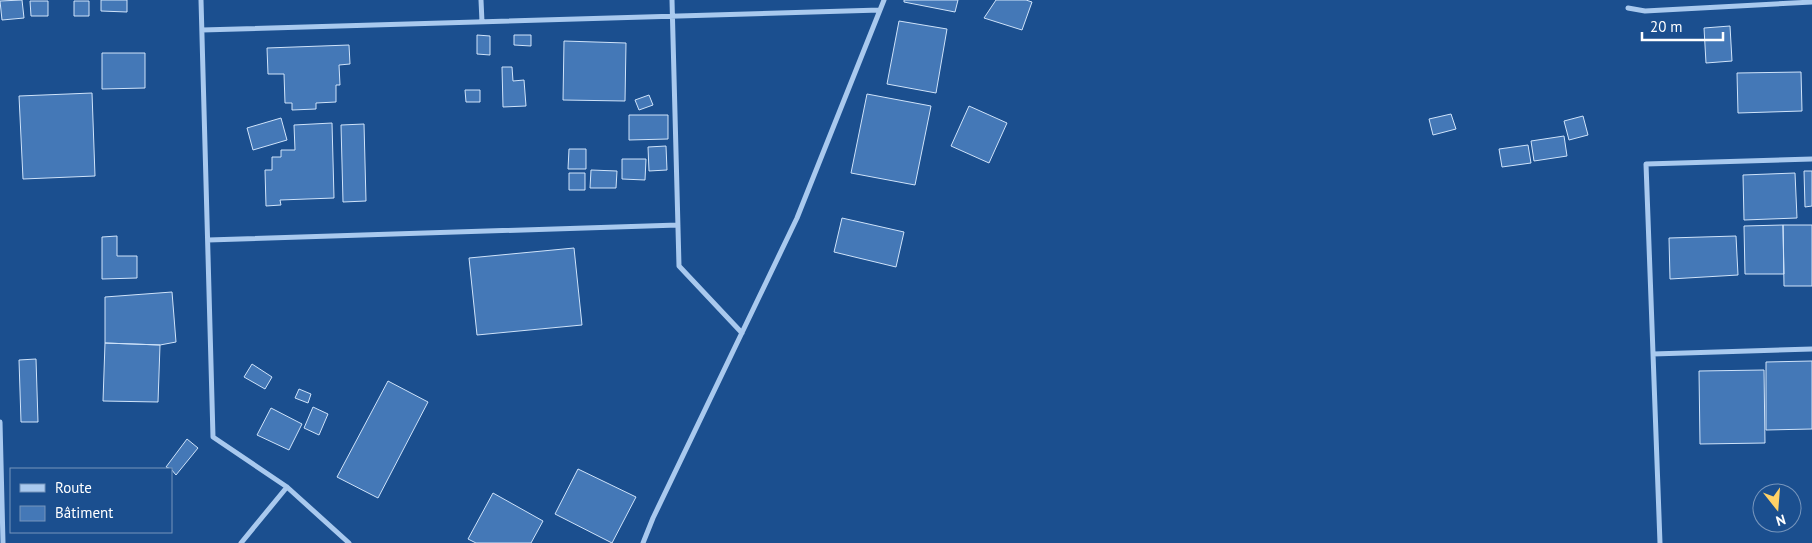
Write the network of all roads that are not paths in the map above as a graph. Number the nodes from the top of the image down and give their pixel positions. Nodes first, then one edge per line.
1 (202, 0) edge
2 (481, 0) edge
3 (672, 0) edge
4 (884, 0) edge
5 (1799, 1) edge
6 (1812, 2) edge
7 (1628, 8) dead end
8 (880, 10) junction
9 (672, 16) junction
10 (482, 22) junction
11 (202, 30) junction
12 (1812, 159) edge
13 (678, 225) junction
14 (208, 240) junction
15 (742, 333) junction
16 (1812, 349) edge
17 (1653, 354) junction
18 (0, 422) edge
19 (287, 487) junction
20 (3, 543) edge
21 (241, 543) edge
22 (349, 543) edge
23 (643, 543) edge
24 (1660, 543) edge

1 - 11 street
2 - 10 street
3 - 9 street
4 - 8 street
5 - 6 street
5 - 7 street
8 - 9 street
8 - 15 street
9 - 10 street
9 - 13 street
10 - 11 street
11 - 14 street
12 - 17 street
13 - 14 street
13 - 15 street
14 - 19 street
15 - 23 street
16 - 17 street
17 - 24 street
18 - 20 street
19 - 21 street
19 - 22 street

